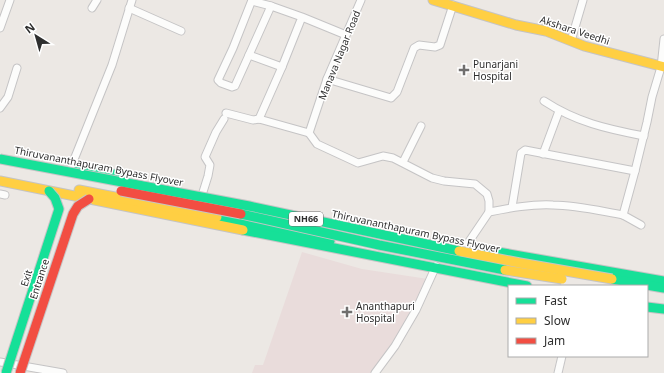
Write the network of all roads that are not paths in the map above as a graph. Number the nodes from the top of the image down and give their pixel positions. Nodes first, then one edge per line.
1 (10, 0) edge
2 (97, 0) edge
3 (132, 0) edge
4 (252, 0) edge
5 (361, 0) edge
6 (433, 0) edge
7 (583, 0) edge
8 (453, 5) junction
9 (271, 6) junction
10 (92, 8) dead end
11 (129, 8) junction
12 (302, 17) junction
13 (0, 28) edge
14 (181, 31) dead end
15 (346, 36) junction
16 (664, 39) edge
17 (571, 41) junction
18 (249, 55) junction
19 (282, 67) junction
20 (662, 67) edge
21 (17, 68) dead end
22 (327, 79) junction
23 (544, 101) dead end
24 (0, 108) edge
25 (559, 111) junction
26 (259, 119) junction
27 (421, 126) dead end
28 (309, 133) junction
29 (644, 136) junction
30 (0, 153) edge
31 (543, 154) junction
32 (0, 159) edge
33 (403, 162) junction
34 (71, 166) junction
35 (0, 168) edge
36 (635, 171) junction
37 (0, 174) edge
38 (0, 181) edge
39 (50, 191) junction
40 (203, 192) junction
41 (89, 199) junction
42 (512, 207) junction
43 (489, 212) junction
44 (623, 215) junction
45 (641, 225) dead end
46 (437, 240) junction
47 (466, 246) junction
48 (405, 263) junction
49 (434, 268) junction
50 (461, 273) junction
51 (664, 281) edge
52 (522, 285) edge
53 (598, 285) edge
54 (647, 285) edge
55 (648, 285) edge
56 (664, 288) edge
57 (648, 294) edge
58 (664, 297) edge
59 (648, 307) edge
60 (664, 309) edge
61 (562, 357) edge
62 (0, 362) edge
63 (6, 373) edge
64 (20, 373) edge
65 (63, 373) edge
66 (375, 373) edge
67 (558, 373) edge

1 - 13 street
2 - 10 street
3 - 11 street
4 - 9 street
4 - 18 street
5 - 15 street, Manava Nagar Road
6 - 8 main road, Akshara Veedhi
7 - 17 street
8 - 17 main road, Akshara Veedhi
8 - 22 street
9 - 12 street
9 - 18 street
11 - 14 street
11 - 34 street
12 - 15 street
12 - 19 street
15 - 22 street, Manava Nagar Road
16 - 20 street
17 - 20 main road, Akshara Veedhi
18 - 19 street
19 - 26 street
20 - 29 street
21 - 24 street
22 - 28 street, Manava Nagar Road
23 - 25 street
25 - 29 street
25 - 31 street
26 - 28 street
26 - 40 street
27 - 33 street
28 - 33 street
29 - 36 street
30 - 34 main road
31 - 36 street
31 - 42 street
32 - 54 main road, Thiruvananthapuram Bypass Flyover / NH66, bridge
33 - 43 street
34 - 40 main road
35 - 53 main road, Thiruvananthapuram Bypass Flyover / NH66, bridge
36 - 44 street
37 - 48 main road
38 - 39 main road
39 - 41 main road
39 - 63 main road, Exit, bridge
40 - 46 main road
41 - 48 main road
41 - 64 main road, Entrance, bridge
42 - 43 street
42 - 44 street
43 - 47 street
44 - 45 street
46 - 47 main road
46 - 49 street
47 - 50 street
47 - 51 main road
48 - 49 main road
49 - 50 main road
49 - 66 street
50 - 52 main road
55 - 56 main road, Thiruvananthapuram Bypass Flyover / NH66, bridge
57 - 58 main road
59 - 60 main road
61 - 67 street
62 - 65 street

